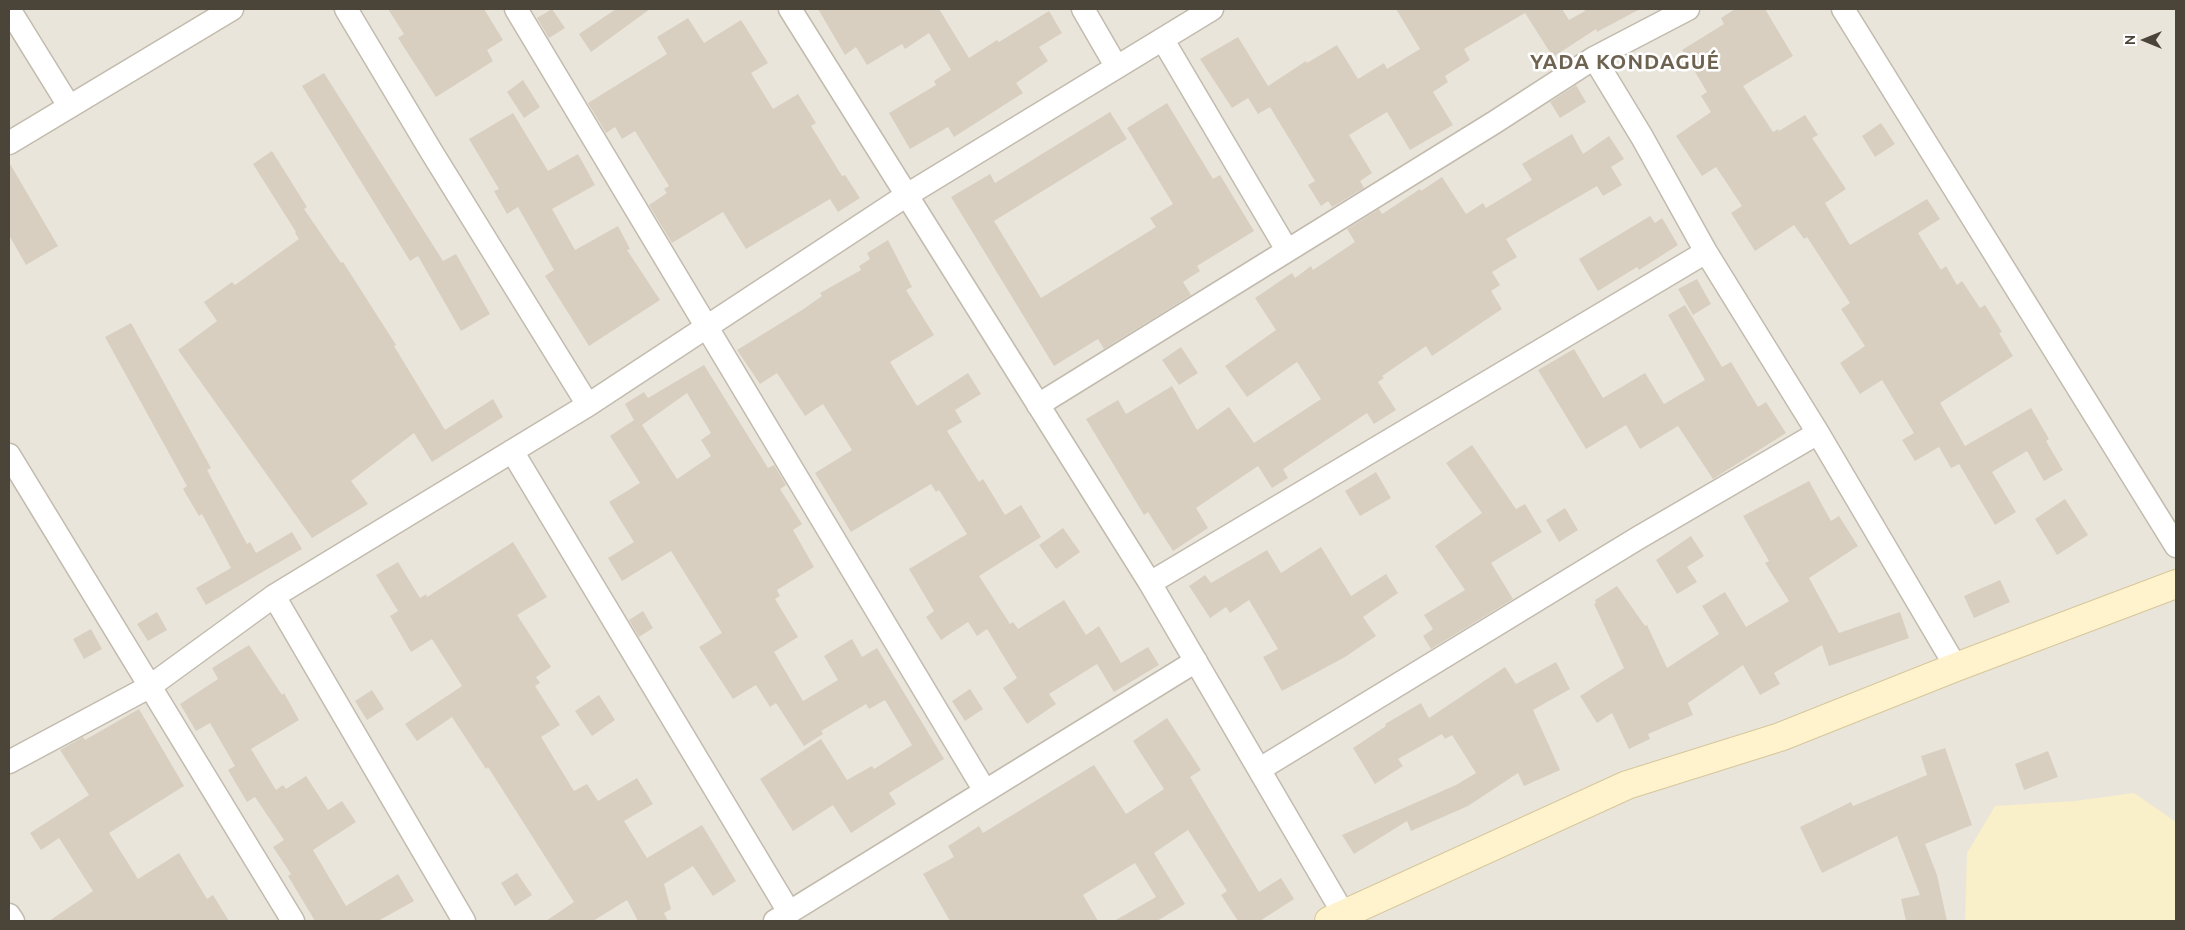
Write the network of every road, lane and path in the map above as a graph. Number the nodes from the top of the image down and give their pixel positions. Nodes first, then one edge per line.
1 (9, 9) edge
2 (232, 9) edge
3 (346, 9) edge
4 (516, 9) edge
5 (790, 9) edge
6 (1083, 9) edge
7 (1212, 9) edge
8 (1688, 9) edge
9 (1843, 9) edge
10 (1163, 40) junction
11 (1594, 58) junction
12 (1116, 66) junction
13 (69, 106) junction
14 (9, 143) edge
15 (907, 195) junction
16 (1287, 250) junction
17 (1706, 252) junction
18 (707, 327) junction
19 (588, 405) junction
20 (1038, 405) junction
21 (1818, 434) junction
22 (512, 451) junction
23 (9, 455) edge
24 (2176, 546) edge
25 (1150, 583) junction
26 (2176, 584) edge
27 (274, 596) junction
28 (1196, 661) junction
29 (1956, 667) junction
30 (149, 687) junction
31 (9, 762) edge
32 (1260, 769) junction
33 (985, 791) junction
34 (9, 915) edge
35 (782, 917) edge
36 (1336, 917) edge
37 (12, 921) edge
38 (293, 921) edge
39 (464, 921) edge

1 - 13 street
2 - 13 street
3 - 19 street
4 - 18 street
5 - 15 street
6 - 12 street
7 - 10 street
8 - 11 street
9 - 24 street
10 - 12 street
10 - 16 street
11 - 16 street
11 - 17 street
12 - 15 street
13 - 14 street
15 - 18 street
15 - 20 street
16 - 20 street
17 - 21 street
17 - 25 street
18 - 19 street
18 - 33 street
19 - 22 street
20 - 25 street
21 - 29 street
21 - 32 street
22 - 27 street
22 - 35 street
23 - 30 street
25 - 28 street
26 - 29 street
27 - 30 street
27 - 39 street
28 - 32 street
28 - 33 street
29 - 36 street
30 - 31 street
30 - 38 street
32 - 36 street
33 - 35 street
34 - 37 street

